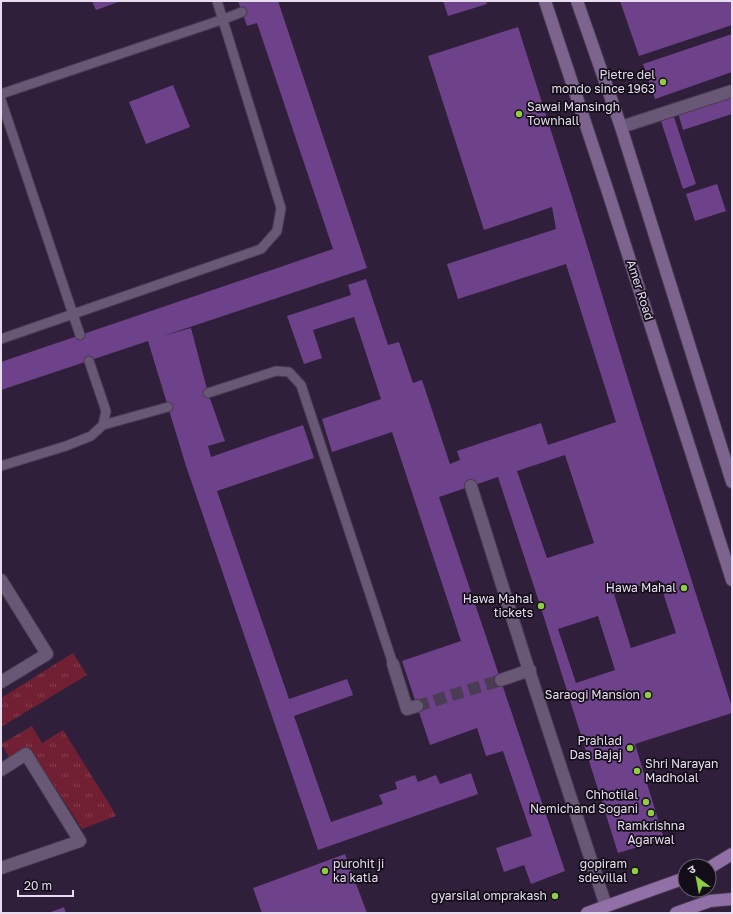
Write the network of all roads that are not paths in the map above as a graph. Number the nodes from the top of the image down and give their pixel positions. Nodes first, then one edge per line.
1 (217, 1) edge
2 (545, 1) edge
3 (577, 1) edge
4 (242, 12) dead end
5 (224, 19) junction
6 (732, 91) edge
7 (1, 94) edge
8 (1, 100) edge
9 (621, 127) junction
10 (73, 315) junction
11 (80, 335) dead end
12 (1, 339) edge
13 (89, 361) dead end
14 (208, 393) dead end
15 (168, 407) dead end
16 (103, 425) junction
17 (1, 466) edge
18 (732, 482) edge
19 (471, 486) dead end
20 (1, 580) edge
21 (732, 580) edge
22 (393, 664) joint
23 (530, 670) junction
24 (501, 680) tunnel mouth
25 (1, 682) edge
26 (417, 706) tunnel mouth
27 (1, 770) edge
28 (732, 854) edge
29 (717, 863) edge
30 (1, 868) edge
31 (677, 881) edge
32 (732, 899) edge
33 (606, 906) junction
34 (587, 913) edge
35 (676, 913) edge

1 - 5 lane
2 - 21 main road, Amer Road
3 - 9 main road
4 - 5 lane
5 - 7 lane
5 - 10 lane
6 - 9 street
8 - 10 lane
9 - 18 main road
10 - 11 lane
10 - 12 lane
13 - 16 lane
14 - 22 lane
15 - 16 lane
16 - 17 lane
19 - 23 street
20 - 25 street
22 - 26 street
23 - 24 street
23 - 33 street
27 - 30 street
28 - 29 main road
31 - 33 main road
32 - 35 main road
33 - 34 main road

